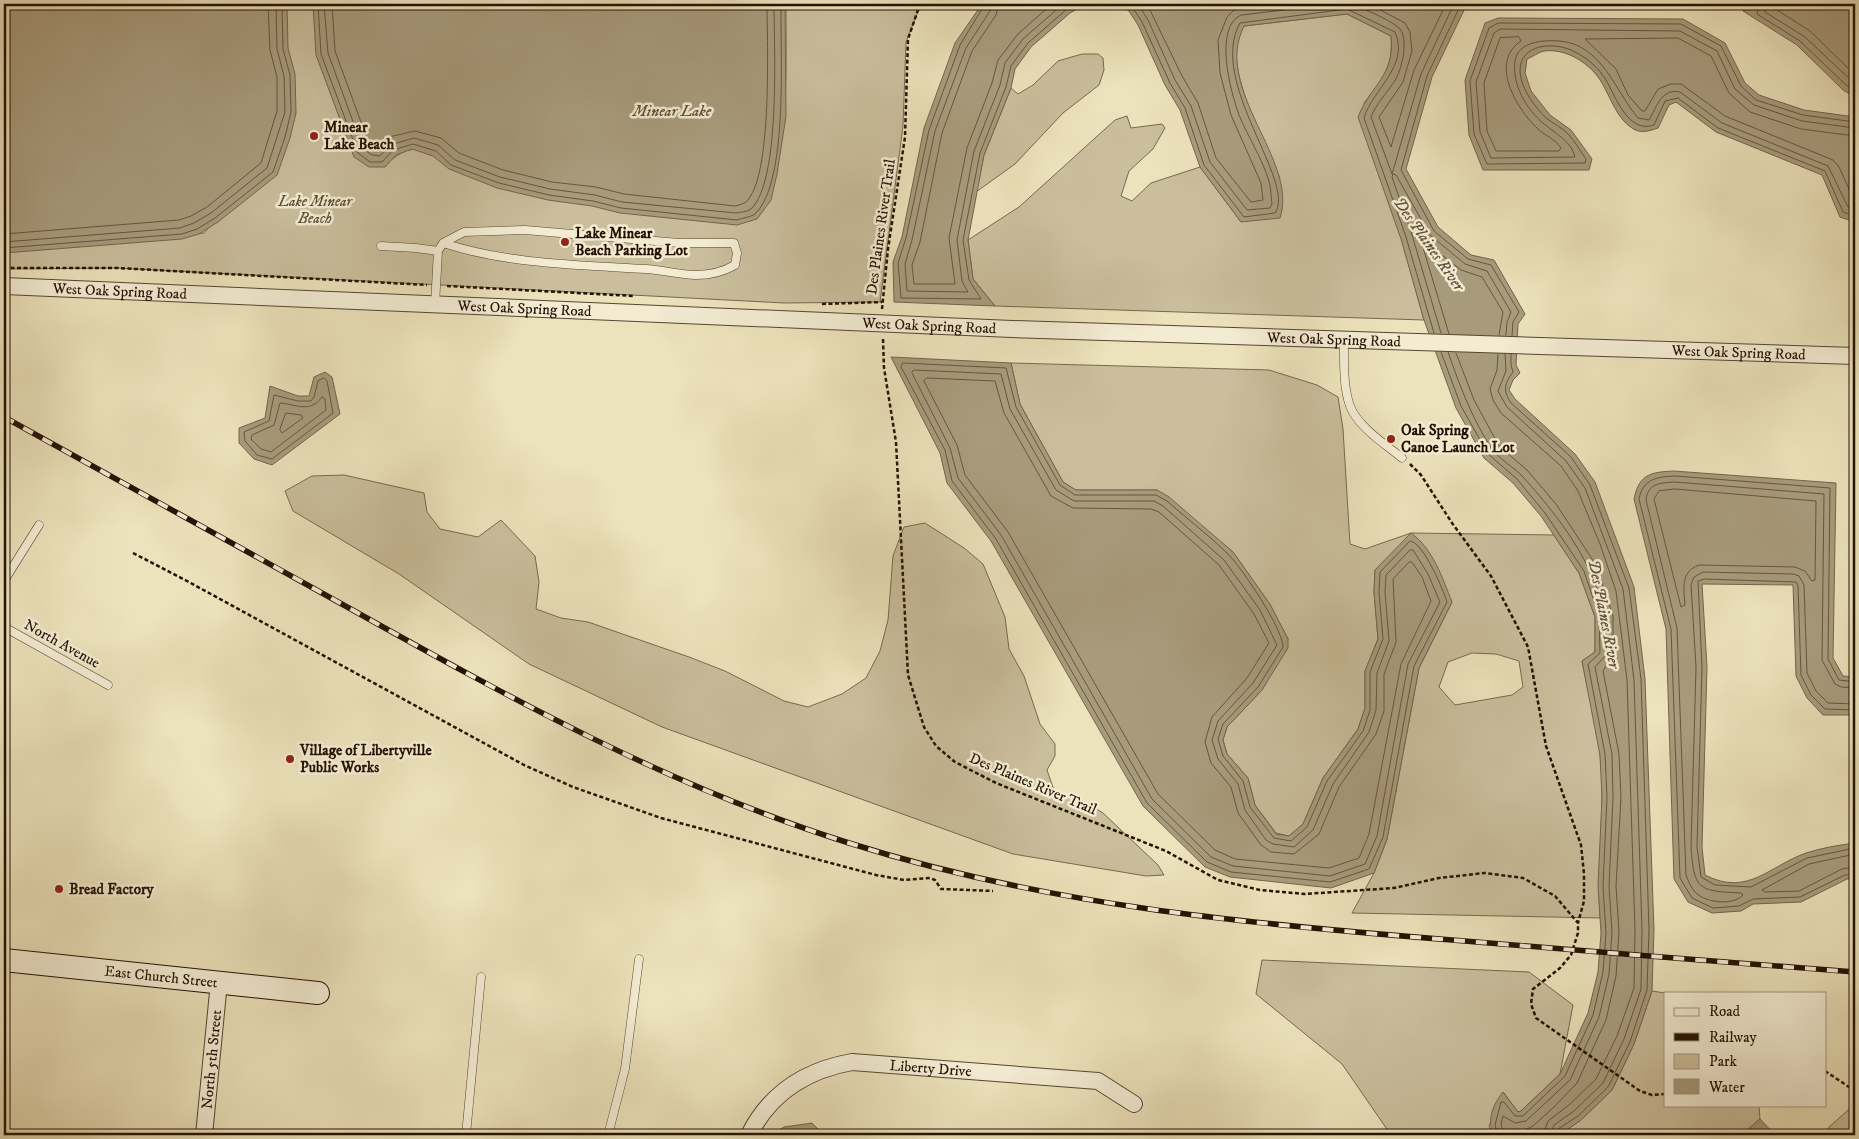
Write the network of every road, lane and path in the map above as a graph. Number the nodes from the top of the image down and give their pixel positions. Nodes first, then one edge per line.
1 (920, 4) edge
2 (443, 243) junction
3 (381, 246) dead end
4 (438, 251) junction
5 (4, 286) edge
6 (435, 305) junction
7 (882, 324) junction
8 (1344, 340) junction
9 (1855, 356) edge
10 (1402, 458) joint
11 (39, 525) dead end
12 (133, 554) dead end
13 (4, 581) edge
14 (4, 627) edge
15 (108, 685) dead end
16 (993, 891) dead end
17 (1578, 923) junction
18 (640, 959) dead end
19 (4, 960) edge
20 (481, 977) dead end
21 (219, 982) junction
22 (318, 993) dead end
23 (1826, 1072) edge
24 (1855, 1091) edge
25 (1664, 1094) edge
26 (1134, 1104) dead end
27 (204, 1135) edge
28 (466, 1135) edge
29 (608, 1135) edge
30 (749, 1135) edge

1 - 7 path, Des Plaines River Trail
2 - 2 lane
2 - 4 lane
3 - 4 lane
4 - 6 lane
5 - 6 street, West Oak Spring Road
6 - 7 street, West Oak Spring Road
7 - 8 street, West Oak Spring Road
7 - 17 path, Des Plaines River Trail
8 - 9 street, West Oak Spring Road
8 - 10 lane
10 - 17 path
11 - 13 lane
12 - 16 path
14 - 15 lane, North Avenue
17 - 25 path
18 - 29 lane
19 - 21 street, East Church Street
20 - 28 lane
21 - 22 street, East Church Street
21 - 27 street, North 5th Street
23 - 24 path
26 - 30 street, Liberty Drive

